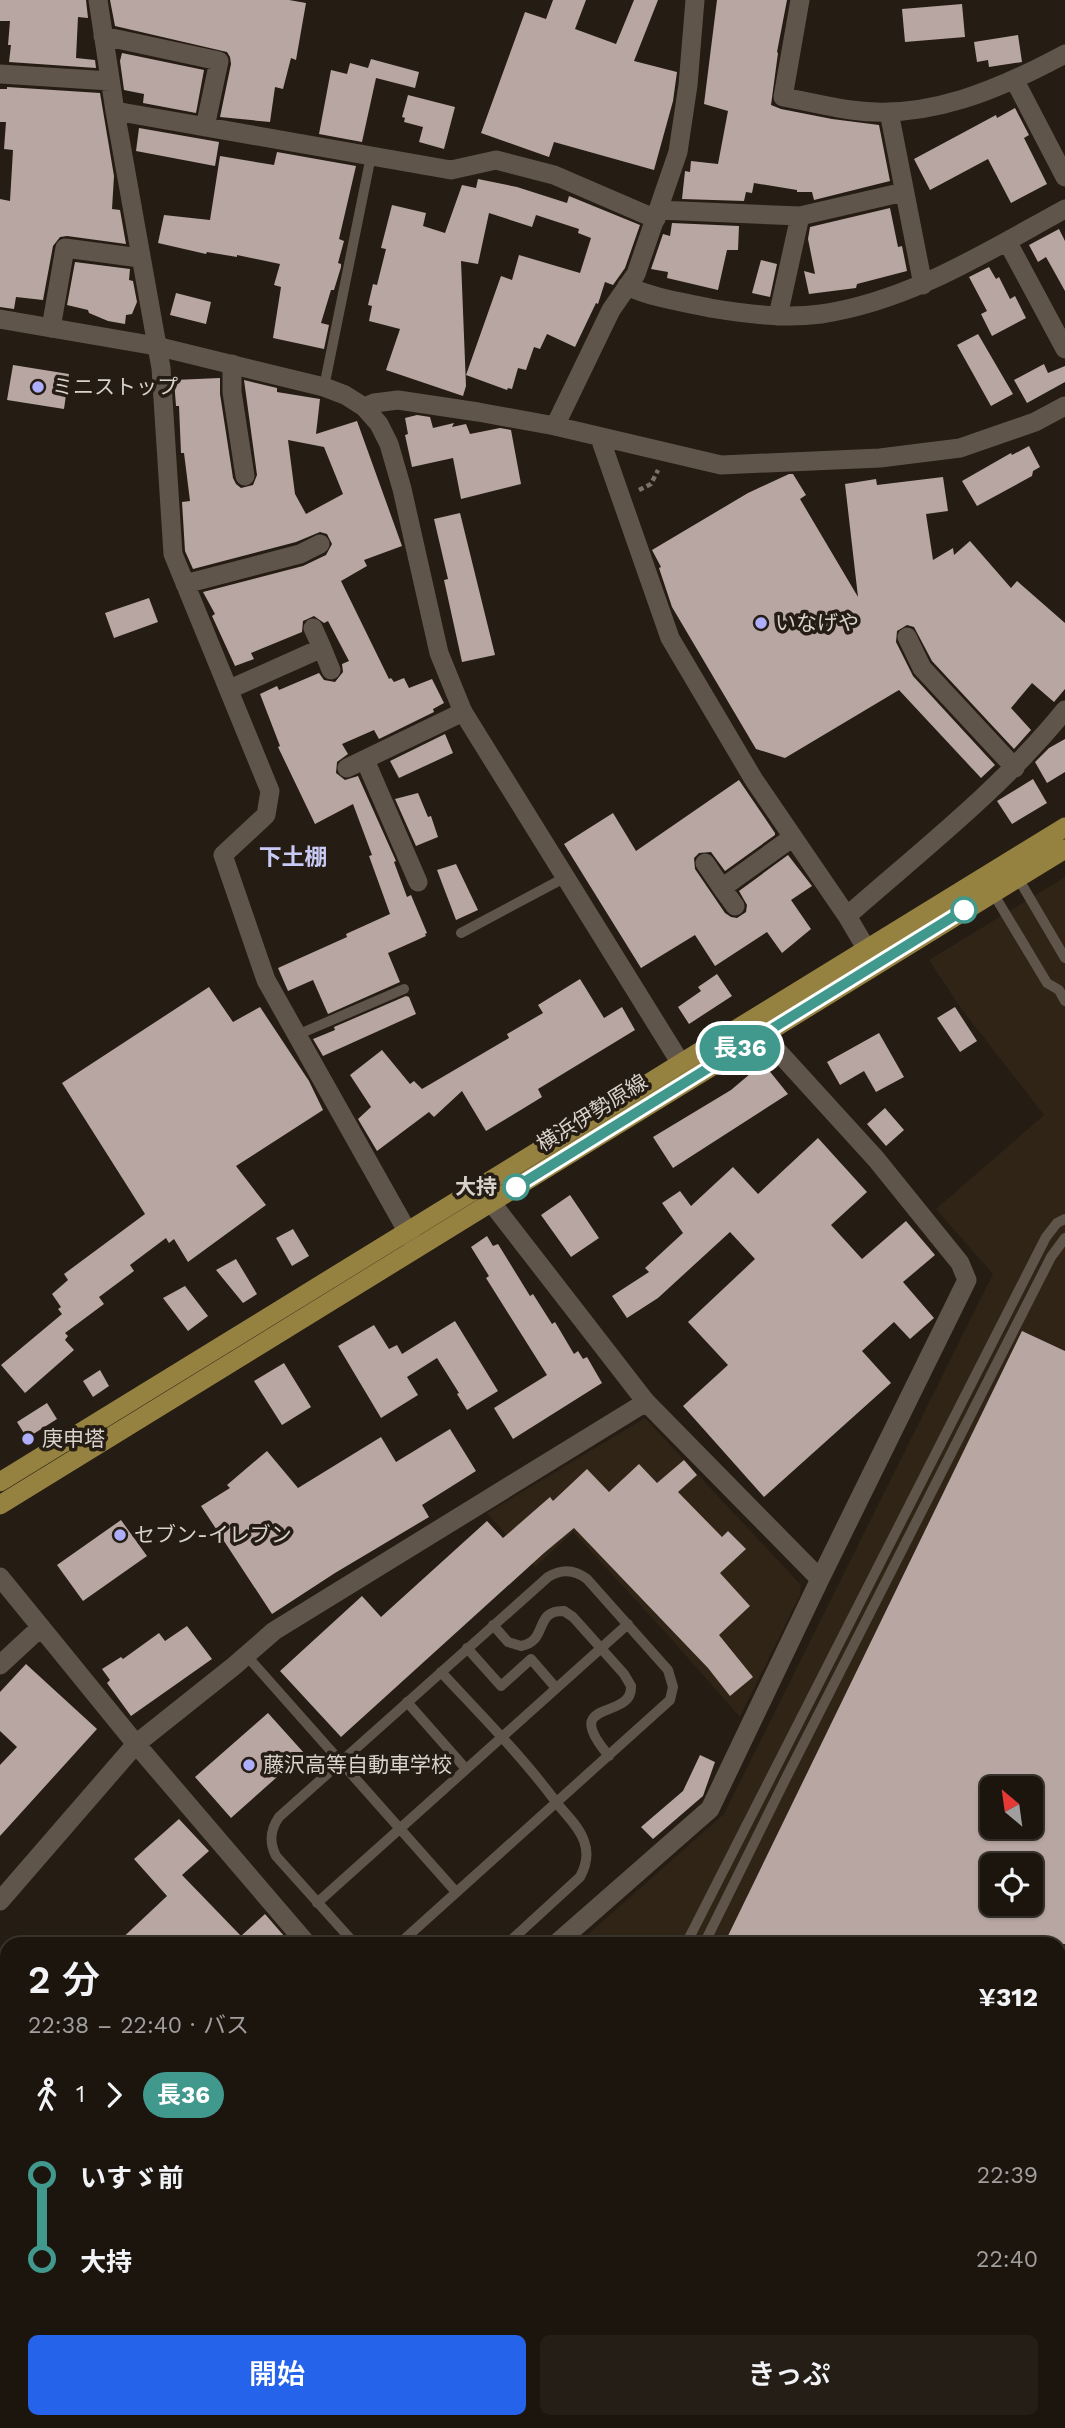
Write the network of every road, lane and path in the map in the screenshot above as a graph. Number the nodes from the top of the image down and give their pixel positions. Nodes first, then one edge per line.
1 (98, 0) edge
2 (695, 0) edge
3 (800, 0) edge
4 (103, 36) junction
5 (1065, 54) edge
6 (0, 74) edge
7 (110, 81) junction
8 (1015, 81) junction
9 (115, 111) junction
10 (889, 112) junction
11 (205, 127) junction
12 (371, 156) junction
13 (1065, 177) edge
14 (904, 192) junction
15 (1065, 209) edge
16 (657, 214) junction
17 (800, 216) junction
18 (1007, 241) junction
19 (140, 258) junction
20 (923, 285) junction
21 (627, 286) junction
22 (778, 316) junction
23 (0, 319) edge
24 (51, 328) junction
25 (156, 346) junction
26 (1065, 349) edge
27 (232, 364) junction
28 (324, 387) junction
29 (1065, 405) edge
30 (364, 407) junction
31 (555, 426) junction
32 (600, 438) junction
33 (667, 454) junction
34 (245, 476) dead end
35 (630, 494) dead end
36 (320, 544) dead end
37 (185, 584) junction
38 (313, 628) dead end
39 (907, 637) dead end
40 (322, 648) junction
41 (331, 670) dead end
42 (230, 690) junction
43 (1065, 710) edge
44 (463, 712) junction
45 (365, 760) junction
46 (347, 768) dead end
47 (1014, 768) junction
48 (1065, 827) edge
49 (793, 837) junction
50 (1065, 849) edge
51 (705, 863) dead end
52 (566, 877) junction
53 (1018, 878) junction
54 (418, 883) dead end
55 (722, 888) junction
56 (993, 893) junction
57 (735, 906) dead end
58 (847, 916) junction
59 (461, 933) dead end
60 (866, 948) junction
61 (1065, 958) edge
62 (404, 989) dead end
63 (1065, 1001) edge
64 (762, 1034) junction
65 (297, 1035) junction
66 (680, 1062) junction
67 (491, 1202) junction
68 (1065, 1219) edge
69 (1065, 1238) edge
70 (412, 1240) junction
71 (646, 1402) junction
72 (0, 1482) edge
73 (0, 1505) edge
74 (0, 1577) edge
75 (820, 1579) junction
76 (494, 1625) junction
77 (628, 1625) junction
78 (41, 1627) junction
79 (467, 1648) junction
80 (601, 1648) junction
81 (246, 1655) junction
82 (0, 1665) edge
83 (441, 1672) junction
84 (556, 1688) junction
85 (407, 1702) junction
86 (501, 1738) junction
87 (136, 1744) junction
88 (609, 1756) junction
89 (341, 1762) junction
90 (466, 1769) junction
91 (557, 1803) junction
92 (400, 1828) junction
93 (456, 1892) junction
94 (0, 1900) edge
95 (317, 1903) junction
96 (301, 1937) edge
97 (349, 1937) edge
98 (407, 1937) edge
99 (515, 1937) edge
100 (564, 1937) edge
101 (690, 1937) edge
102 (707, 1937) edge

1 - 4 street
2 - 16 street
3 - 10 street
4 - 7 street
4 - 11 street
5 - 8 street
6 - 7 street
7 - 9 street
8 - 10 street
8 - 13 street
9 - 11 street
9 - 19 street
10 - 14 street
11 - 12 street
12 - 16 street
12 - 28 lane
14 - 17 street
14 - 20 street
15 - 18 street
16 - 17 street
16 - 21 street
17 - 22 street
18 - 20 street
18 - 26 street
19 - 24 street
19 - 25 street
20 - 22 street
21 - 22 street
21 - 31 street
23 - 24 street
24 - 25 street
25 - 27 street
25 - 37 street
27 - 28 street
27 - 34 street
28 - 30 street
29 - 33 street
30 - 31 street
30 - 44 street
31 - 32 street
32 - 33 street
32 - 49 street
33 - 35 path
36 - 37 street
37 - 42 street
38 - 40 street
39 - 47 street
40 - 41 street
40 - 42 street
42 - 65 street
43 - 47 street
44 - 45 street
44 - 52 street
45 - 46 street
45 - 54 street
47 - 58 street
48 - 60 main road, 横浜伊勢原線
49 - 55 street
49 - 58 street
50 - 53 main road, 横浜伊勢原線
51 - 55 street
52 - 59 lane
52 - 66 street
53 - 56 main road, 横浜伊勢原線
53 - 61 lane
55 - 57 street
56 - 63 lane
56 - 64 main road, 横浜伊勢原線
58 - 60 street
60 - 66 main road, 横浜伊勢原線
62 - 65 lane
64 - 67 main road, 横浜伊勢原線
64 - 75 street
65 - 70 street
66 - 70 main road, 横浜伊勢原線
67 - 70 main road, 横浜伊勢原線
67 - 71 street
68 - 101 lane
69 - 102 lane
70 - 72 main road, 横浜伊勢原線
70 - 73 main road, 横浜伊勢原線
71 - 75 street
71 - 81 street
74 - 78 street
75 - 100 street
76 - 77 lane
76 - 79 lane
76 - 80 lane
77 - 80 lane
77 - 88 lane
78 - 82 street
78 - 87 street
79 - 83 lane
79 - 84 lane
80 - 84 lane
80 - 88 lane
81 - 87 street
81 - 89 lane
83 - 85 lane
83 - 86 lane
84 - 86 lane
85 - 89 lane
85 - 90 lane
86 - 90 lane
86 - 91 lane
87 - 94 street
87 - 96 street
88 - 91 lane
89 - 92 lane
89 - 95 lane
90 - 92 lane
91 - 93 lane
91 - 99 lane
92 - 93 lane
92 - 95 lane
93 - 98 lane
95 - 97 lane

